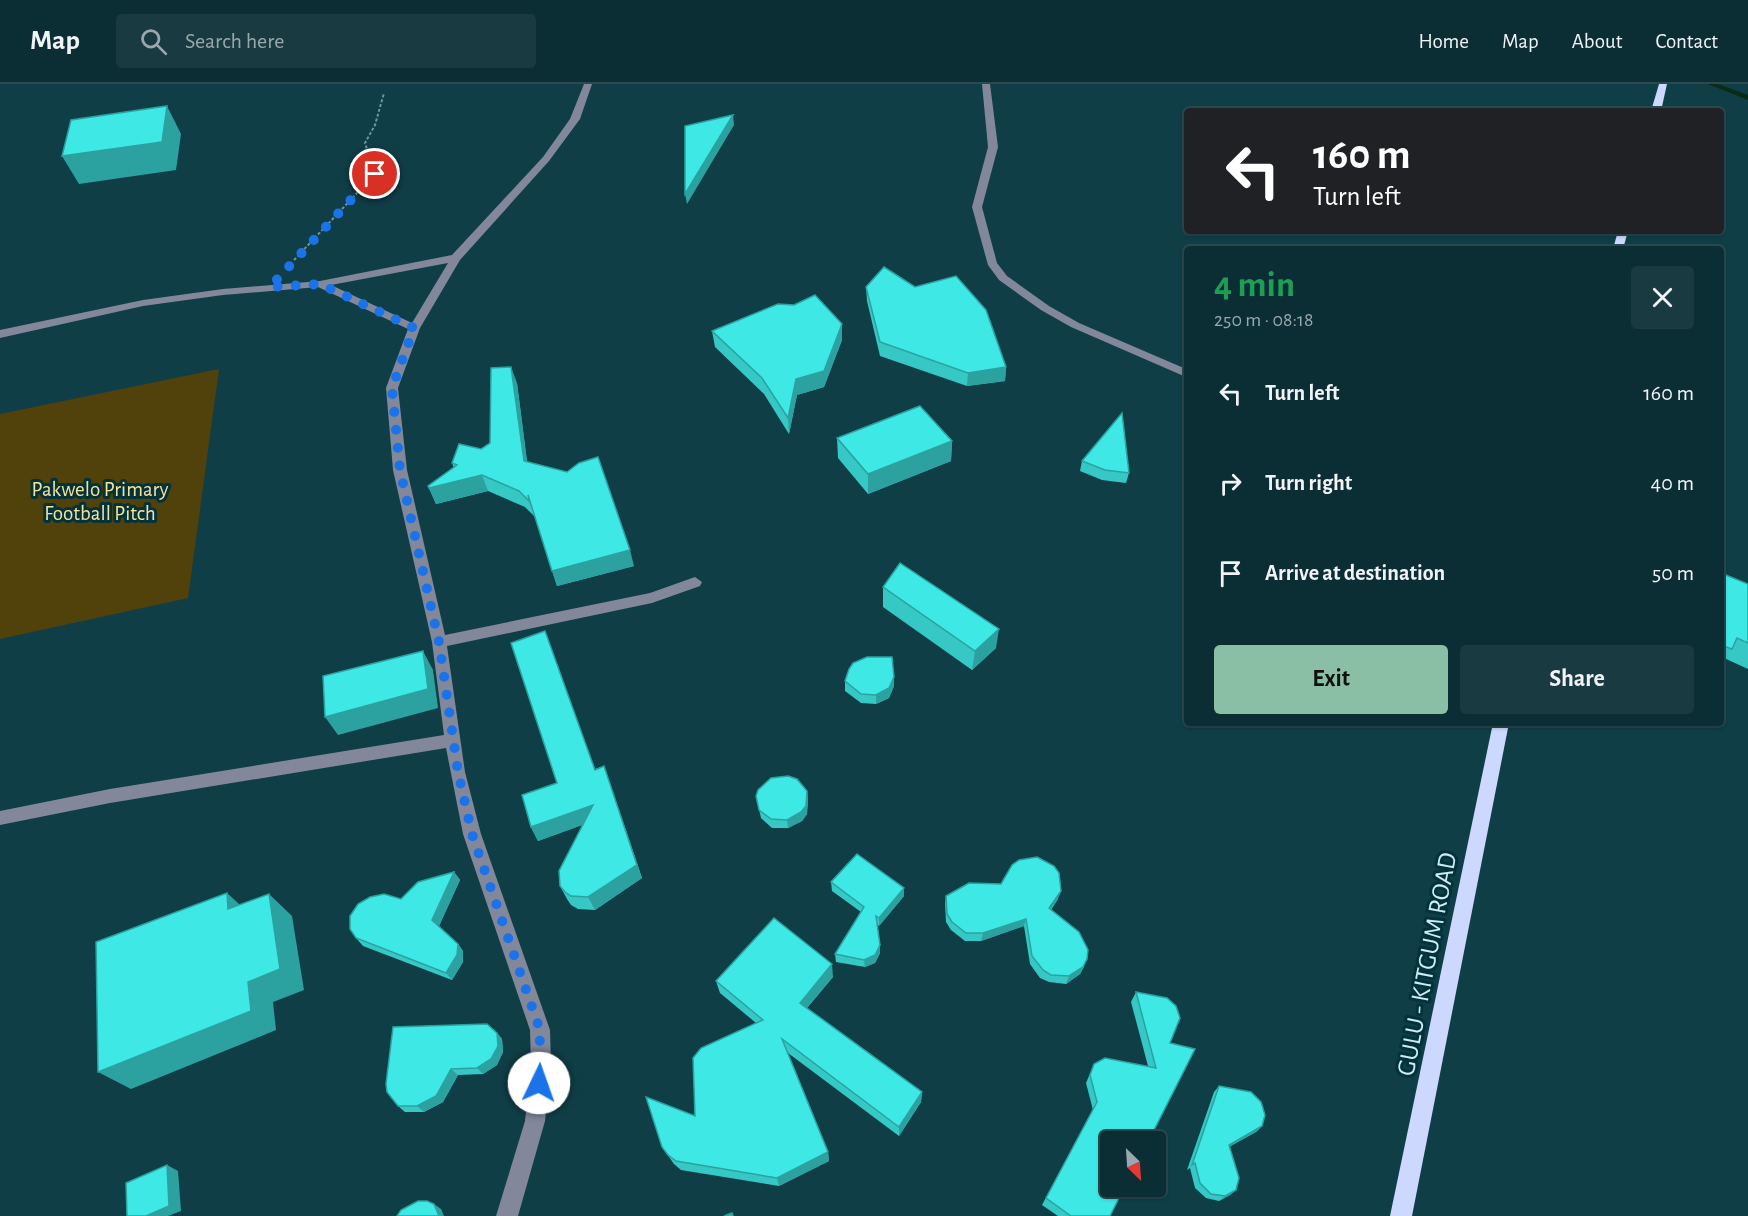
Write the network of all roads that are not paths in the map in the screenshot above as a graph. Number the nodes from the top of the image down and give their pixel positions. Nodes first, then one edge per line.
1 (588, 84) edge
2 (986, 84) edge
3 (1663, 84) edge
4 (1657, 108) edge
5 (456, 258) junction
6 (320, 284) junction
7 (414, 328) junction
8 (0, 334) edge
9 (1184, 372) edge
10 (695, 582) dead end
11 (439, 642) junction
12 (1500, 726) edge
13 (452, 740) junction
14 (0, 818) edge
15 (507, 1216) edge
16 (1401, 1216) edge

1 - 5 street
2 - 9 street
3 - 4 main road
5 - 6 street
5 - 7 street
6 - 7 street
6 - 8 street
7 - 11 street
10 - 11 street
11 - 13 street
12 - 16 main road, GULU - KITGUM ROAD
13 - 14 street
13 - 15 street

